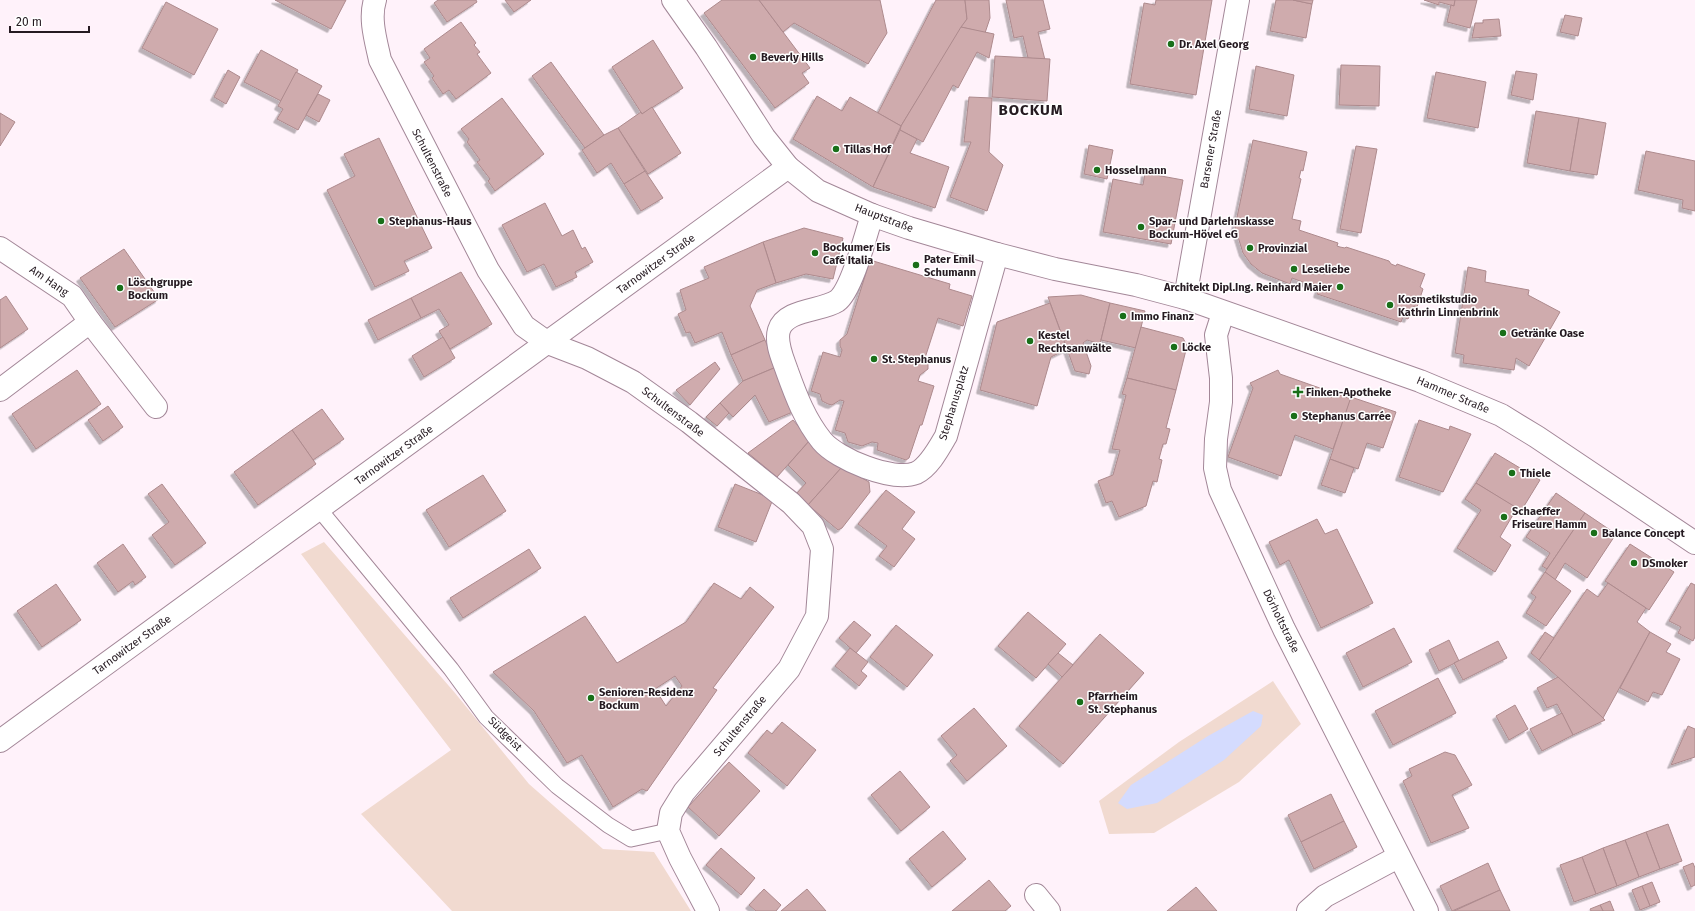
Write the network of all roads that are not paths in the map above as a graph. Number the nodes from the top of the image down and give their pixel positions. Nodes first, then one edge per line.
1 (375, 0) edge
2 (673, 0) edge
3 (1238, 0) edge
4 (788, 167) junction
5 (872, 215) junction
6 (0, 248) edge
7 (997, 254) junction
8 (1185, 298) junction
9 (1223, 313) junction
10 (90, 322) junction
11 (548, 343) junction
12 (0, 390) edge
13 (156, 407) dead end
14 (319, 509) junction
15 (1695, 543) edge
16 (0, 741) edge
17 (668, 831) junction
18 (1398, 857) junction
19 (1036, 894) dead end
20 (708, 911) edge
21 (1049, 911) edge
22 (1308, 911) edge
23 (1427, 911) edge

1 - 11 street, Schultenstraße
2 - 4 street, Hauptstraße
3 - 8 street, Barsener Straße
4 - 5 street, Hauptstraße
4 - 11 street, Tarnowitzer Straße
5 - 7 street, Hauptstraße
5 - 7 street, Stephanusplatz
6 - 10 street, Am Hang
7 - 8 street, Hauptstraße
8 - 9 street, Hammer Straße
9 - 15 street, Hammer Straße
9 - 18 street, Dörholtstraße
10 - 12 street
10 - 13 street, Am Hang
11 - 14 street, Tarnowitzer Straße
11 - 17 street, Schultenstraße
14 - 16 street, Tarnowitzer Straße
14 - 17 lane, Südgeist
17 - 20 street
18 - 22 street
18 - 23 street, Dörholtstraße
19 - 21 street

